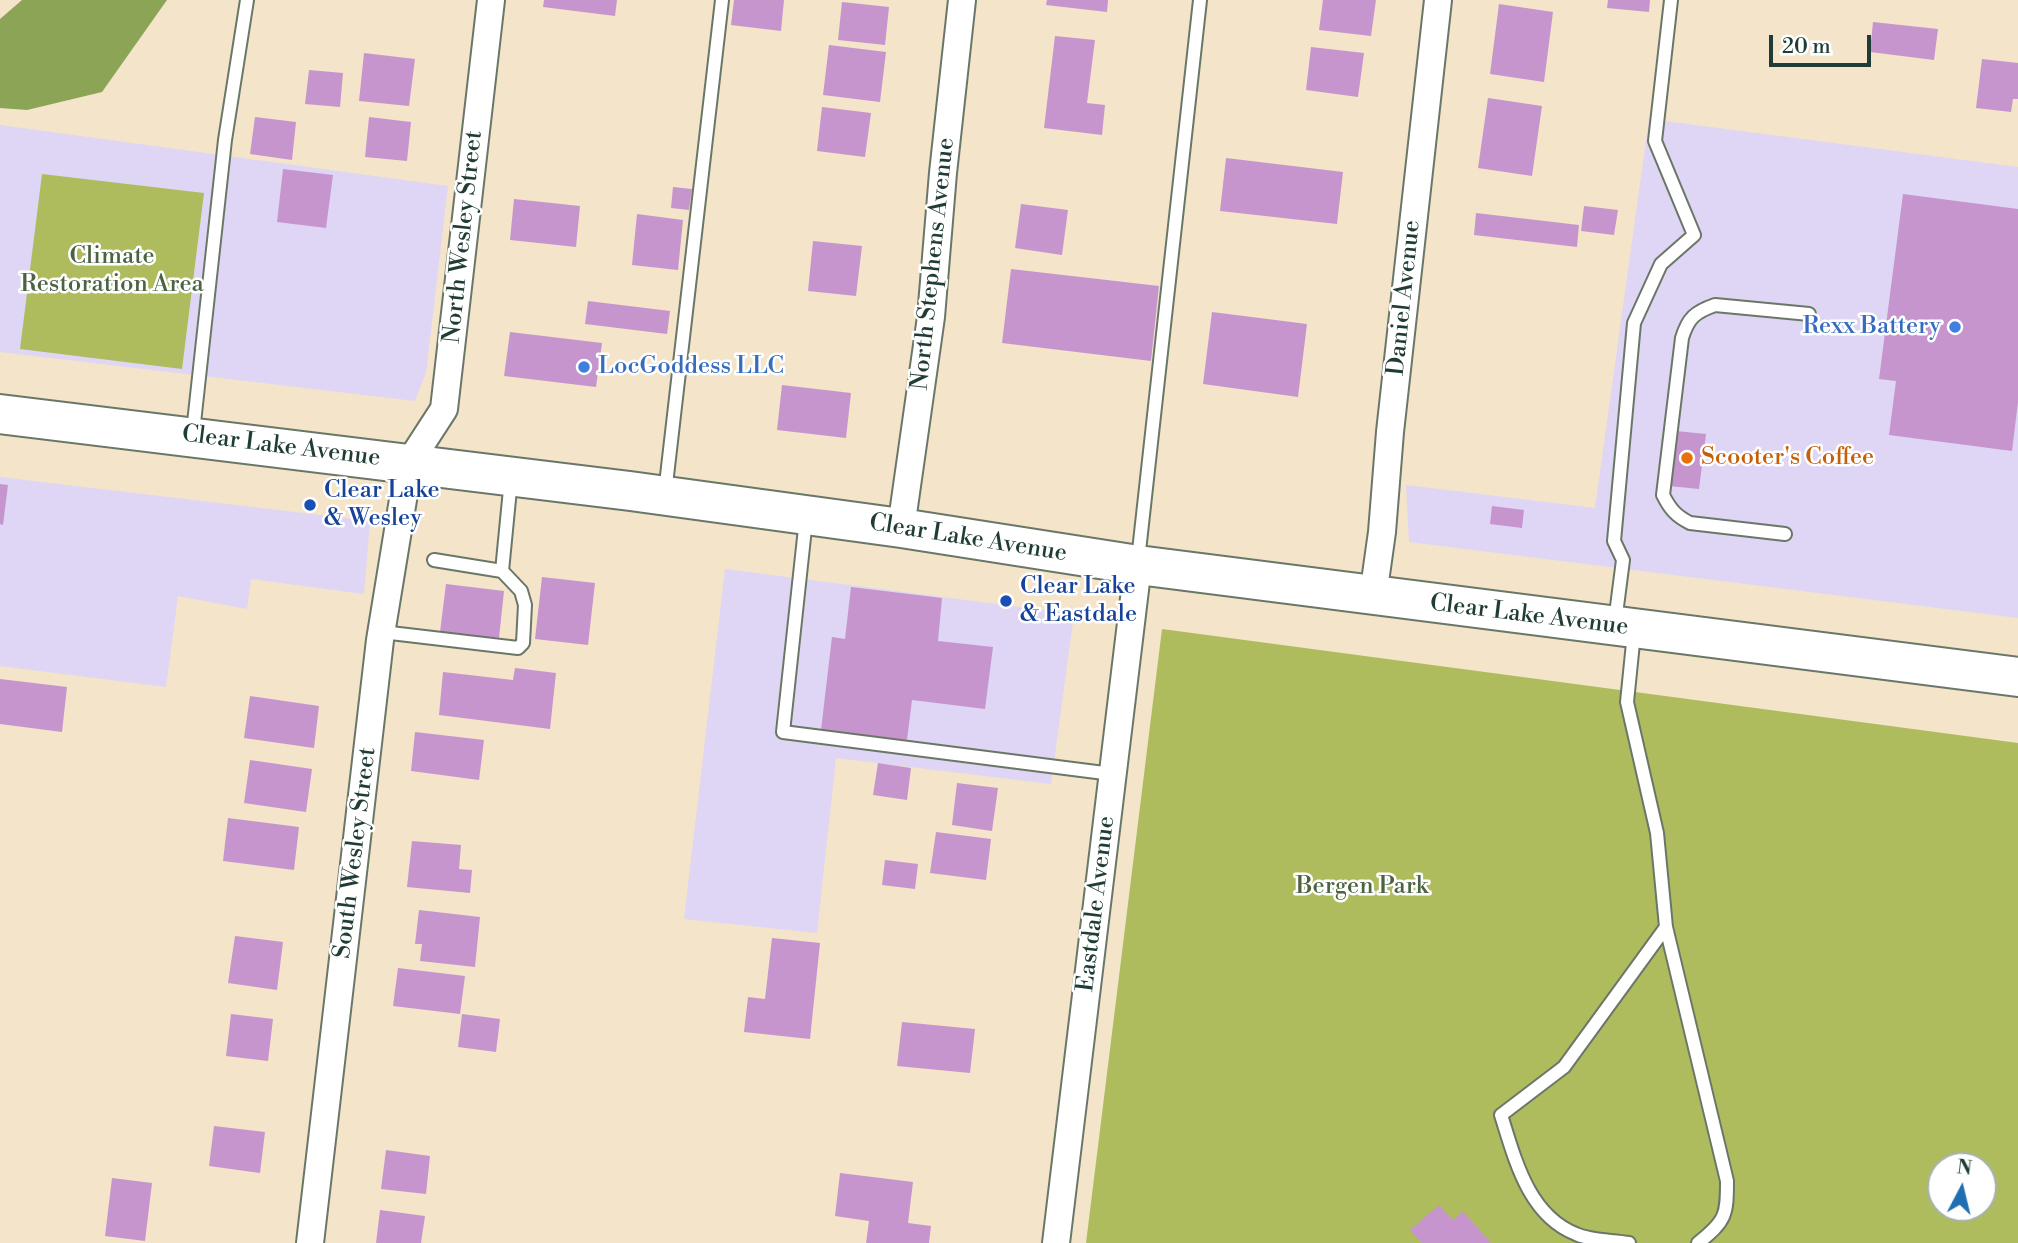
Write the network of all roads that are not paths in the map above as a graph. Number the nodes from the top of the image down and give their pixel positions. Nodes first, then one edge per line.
1 (247, 0) edge
2 (491, 0) edge
3 (722, 0) edge
4 (962, 0) edge
5 (1200, 0) edge
6 (1438, 0) edge
7 (1671, 0) edge
8 (1809, 314) dead end
9 (0, 414) edge
10 (192, 436) junction
11 (410, 463) junction
12 (512, 476) junction
13 (665, 496) junction
14 (806, 515) junction
15 (901, 528) junction
16 (1785, 534) dead end
17 (434, 560) dead end
18 (1138, 565) junction
19 (502, 571) junction
20 (1373, 596) junction
21 (1624, 627) junction
22 (382, 632) junction
23 (2018, 677) edge
24 (1112, 774) junction
25 (1666, 927) junction
26 (310, 1243) edge
27 (1056, 1243) edge
28 (1629, 1243) edge
29 (1698, 1243) edge

1 - 10 lane
2 - 11 street, North Wesley Street
3 - 13 lane
4 - 15 street, North Stephens Avenue
5 - 18 lane
6 - 20 street, Daniel Avenue
7 - 21 lane
8 - 16 lane
9 - 10 main road, Clear Lake Avenue
10 - 11 main road, Clear Lake Avenue
11 - 12 main road, Clear Lake Avenue
11 - 22 street, South Wesley Street
12 - 13 main road, Clear Lake Avenue
12 - 19 lane
13 - 14 main road, Clear Lake Avenue
14 - 15 main road, Clear Lake Avenue
14 - 24 lane
15 - 18 main road, Clear Lake Avenue
17 - 19 lane
18 - 20 main road, Clear Lake Avenue
18 - 24 street, Eastdale Avenue
19 - 22 lane
20 - 21 main road, Clear Lake Avenue
21 - 23 main road, Clear Lake Avenue
21 - 25 lane
22 - 26 street, South Wesley Street
24 - 27 street, Eastdale Avenue
25 - 28 lane
25 - 29 lane

